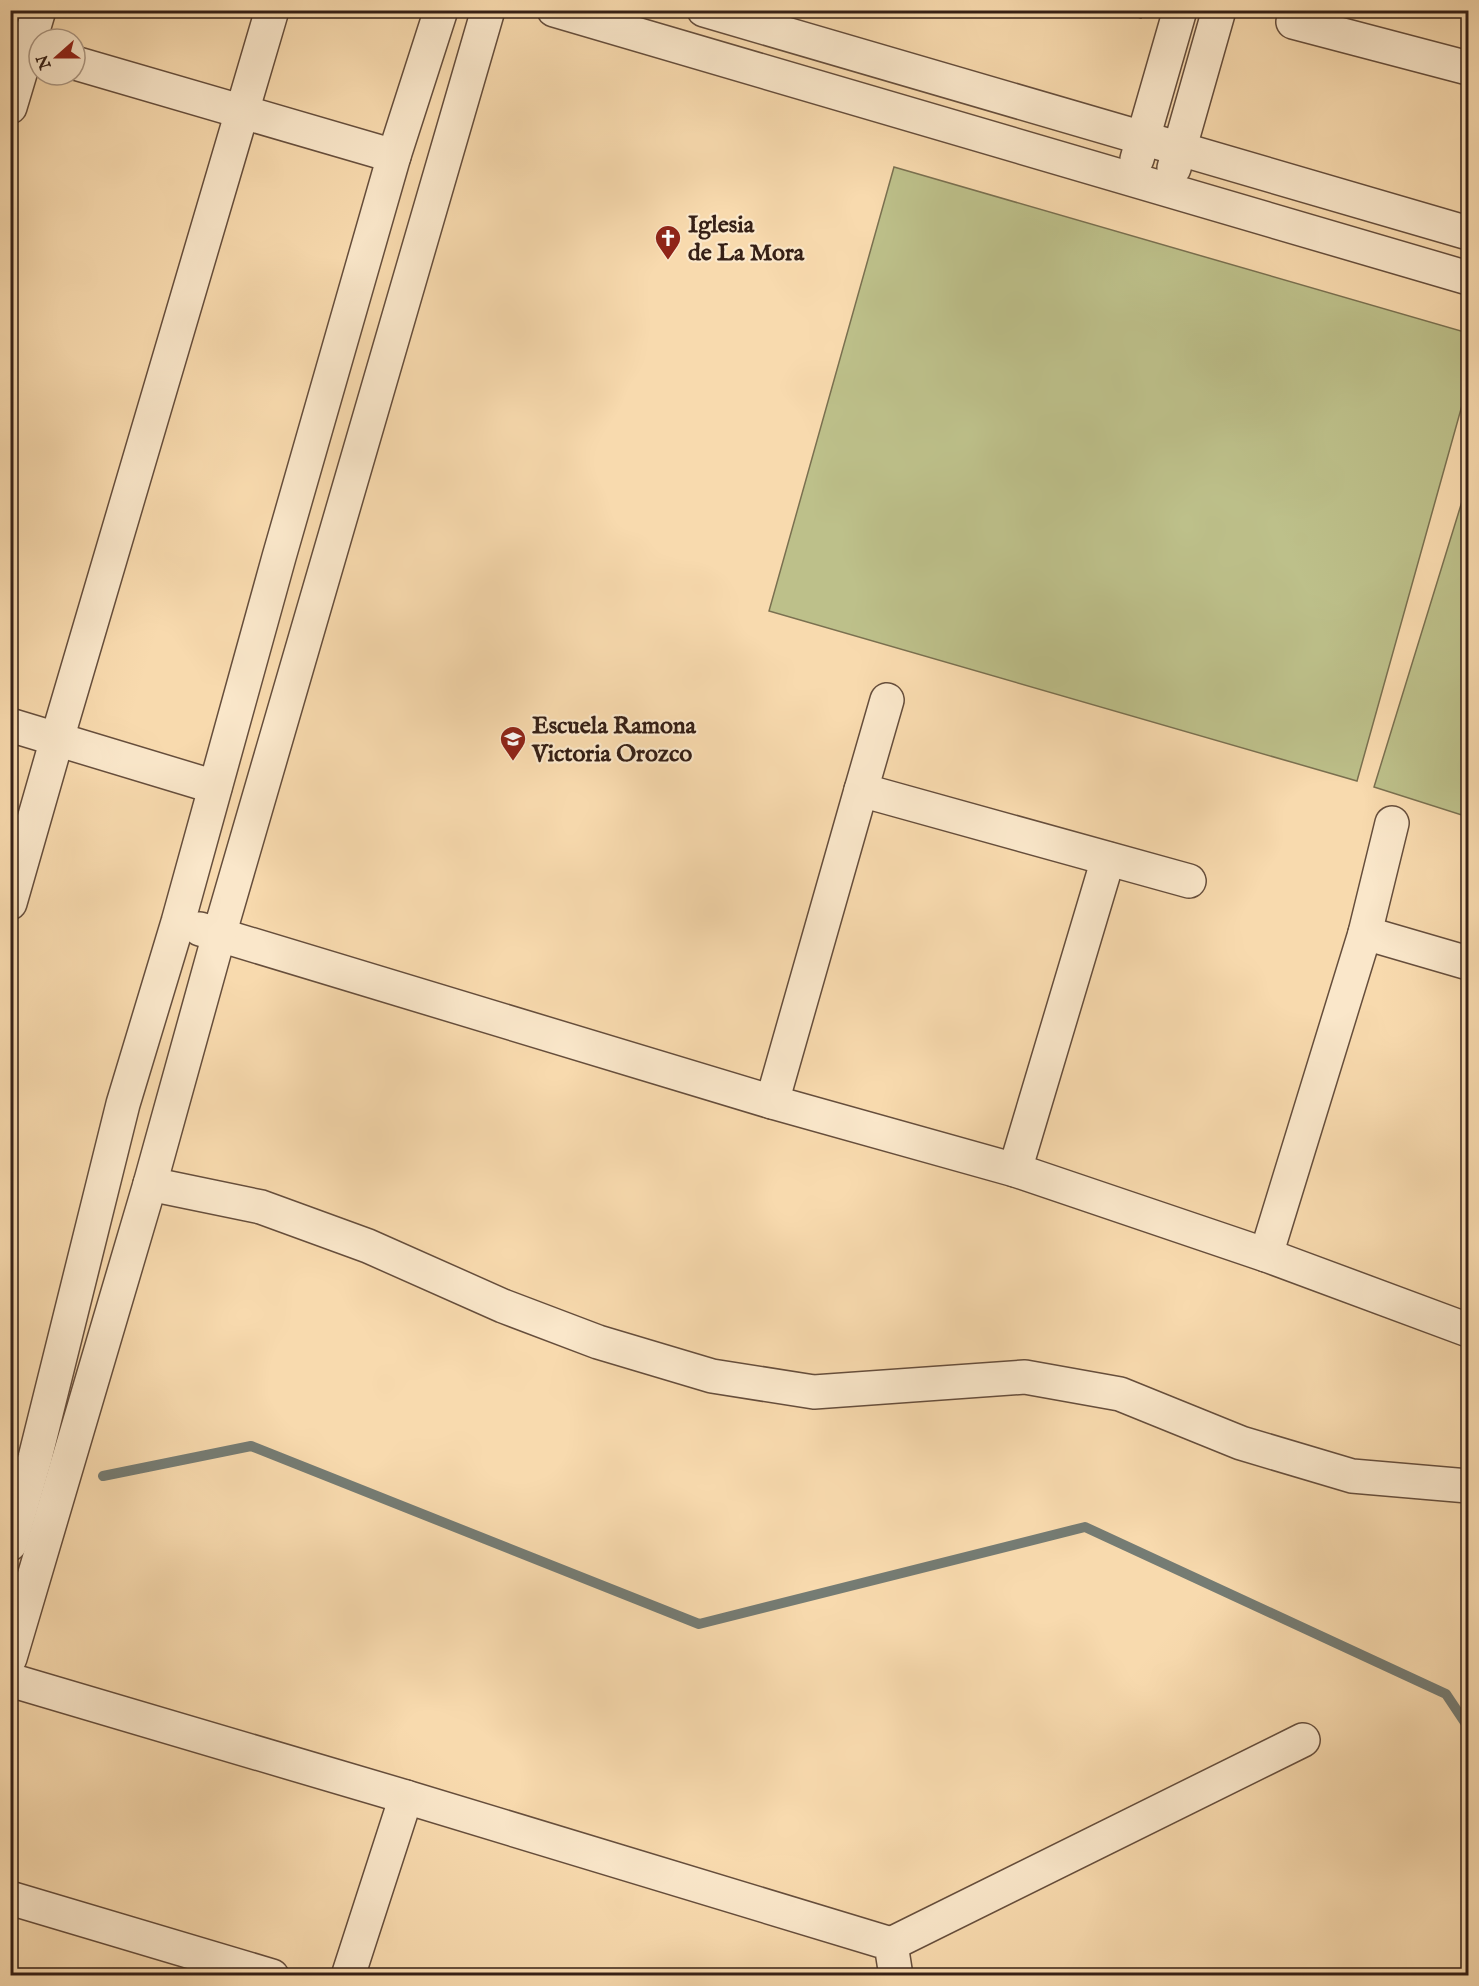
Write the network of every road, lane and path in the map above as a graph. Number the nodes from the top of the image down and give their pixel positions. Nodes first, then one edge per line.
1 (39, 10) edge
2 (272, 10) edge
3 (441, 10) edge
4 (488, 10) edge
5 (554, 10) edge
6 (704, 10) edge
7 (1180, 10) edge
8 (1219, 10) edge
9 (1293, 22) dead end
10 (37, 27) edge
11 (27, 66) edge
12 (87, 66) edge
13 (1468, 68) edge
14 (10, 107) edge
15 (242, 110) junction
16 (1143, 138) junction
17 (1180, 149) junction
18 (394, 156) junction
19 (1131, 179) junction
20 (1168, 190) junction
21 (1468, 233) edge
22 (1468, 278) edge
23 (887, 700) dead end
24 (10, 725) edge
25 (57, 739) junction
26 (215, 787) junction
27 (861, 790) junction
28 (1392, 824) dead end
29 (1108, 859) junction
30 (1190, 881) dead end
31 (10, 903) edge
32 (178, 922) junction
33 (1365, 933) junction
34 (219, 935) junction
35 (1468, 963) edge
36 (772, 1102) junction
37 (1015, 1170) junction
38 (150, 1184) junction
39 (1266, 1255) junction
40 (1468, 1329) edge
41 (23, 1455) edge
42 (67, 1467) junction
43 (1468, 1486) edge
44 (10, 1544) edge
45 (10, 1658) edge
46 (10, 1680) edge
47 (1303, 1740) dead end
48 (406, 1797) junction
49 (10, 1898) edge
50 (894, 1960) edge
51 (272, 1976) edge
52 (348, 1976) edge

1 - 10 street
2 - 15 street
3 - 18 street
4 - 34 street
5 - 19 street
6 - 16 street
7 - 16 street
8 - 17 street
9 - 13 street
11 - 14 street
12 - 15 street
15 - 18 street
15 - 25 street
16 - 17 street
16 - 19 street
17 - 20 street
17 - 21 street
18 - 26 street
19 - 20 street
20 - 22 street
23 - 27 street
24 - 25 street
25 - 26 street
25 - 31 street
26 - 32 street
27 - 29 street
27 - 36 street
28 - 33 street
29 - 30 street
29 - 37 street
32 - 34 street
32 - 41 street
33 - 35 street
33 - 39 street
34 - 36 street
34 - 38 street
36 - 37 street
37 - 39 street
38 - 42 street
38 - 43 street
39 - 40 street
41 - 42 street
41 - 44 street
42 - 45 street
46 - 48 street
47 - 50 street
48 - 50 street
48 - 52 street
49 - 51 street

